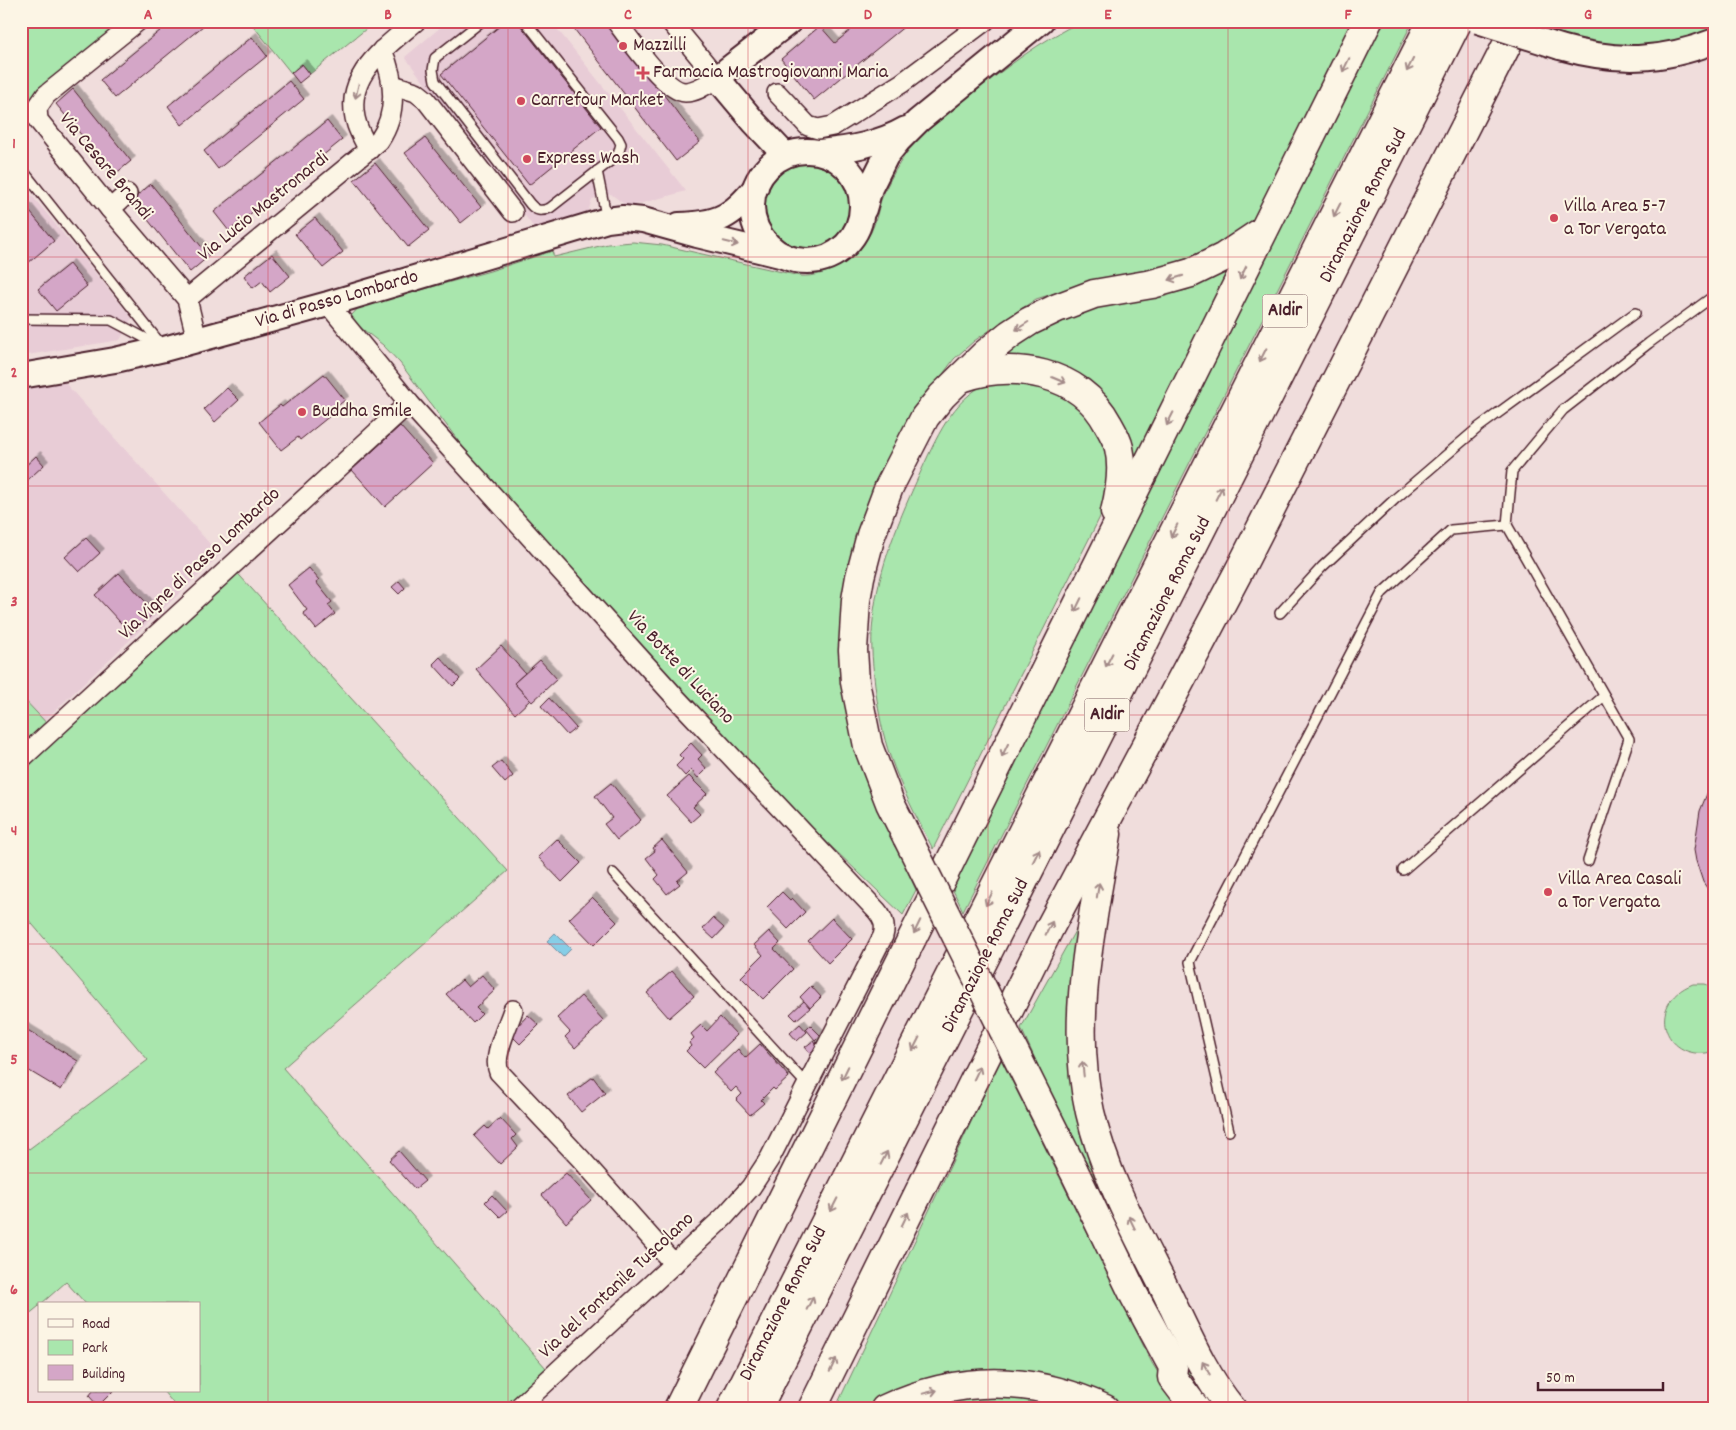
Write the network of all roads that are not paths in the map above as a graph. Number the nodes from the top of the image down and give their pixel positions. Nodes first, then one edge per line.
1 (138, 21) edge
2 (416, 21) edge
3 (482, 21) edge
4 (525, 21) edge
5 (616, 21) edge
6 (670, 21) edge
7 (790, 21) edge
8 (985, 21) edge
9 (1041, 21) edge
10 (1368, 21) edge
11 (1432, 21) edge
12 (1458, 21) edge
13 (1478, 21) edge
14 (1519, 21) edge
15 (1715, 41) edge
16 (382, 50) junction
17 (717, 78) junction
18 (392, 85) junction
19 (777, 93) dead end
20 (918, 121) junction
21 (369, 150) junction
22 (820, 152) junction
23 (786, 155) junction
24 (21, 168) edge
25 (597, 171) junction
26 (756, 187) junction
27 (127, 194) dead end
28 (110, 209) junction
29 (514, 212) dead end
30 (862, 215) junction
31 (607, 220) junction
32 (650, 221) junction
33 (1264, 230) junction
34 (784, 256) junction
35 (1715, 295) edge
36 (187, 299) junction
37 (328, 304) junction
38 (1635, 313) dead end
39 (21, 319) edge
40 (197, 340) junction
41 (164, 349) junction
42 (21, 376) edge
43 (960, 378) junction
44 (410, 403) junction
45 (1507, 524) junction
46 (1099, 561) junction
47 (1280, 613) dead end
48 (1604, 696) junction
49 (21, 759) edge
50 (1111, 813) junction
51 (1588, 861) dead end
52 (1403, 870) dead end
53 (613, 873) dead end
54 (513, 1010) dead end
55 (807, 1085) junction
56 (1229, 1131) dead end
57 (745, 1195) joint
58 (674, 1264) junction
59 (1173, 1367) junction
60 (518, 1409) edge
61 (678, 1409) edge
62 (731, 1409) edge
63 (757, 1409) edge
64 (812, 1409) edge
65 (885, 1409) edge
66 (1106, 1409) edge
67 (1196, 1409) edge
68 (1211, 1409) edge
69 (1232, 1409) edge

1 - 28 street, Via Cesare Brandi
2 - 16 street
3 - 25 lane
4 - 25 lane
5 - 17 street
6 - 17 street
7 - 17 street
8 - 19 street
9 - 20 street
10 -> 33 highway
11 -> 62 highway, Diramazione Roma Sud / A1dir
63 -> 12 highway, Diramazione Roma Sud / A1dir
13 - 15 street, bridge
14 - 50 highway
16 - 18 street, Via Lucio Mastronardi
16 -> 21 street
17 - 23 street
18 - 21 street, Via Lucio Mastronardi
18 - 29 street
20 - 22 street
20 - 30 street
21 - 36 street, Via Lucio Mastronardi
22 - 23 street
22 - 30 street
23 - 26 street
24 - 41 lane
25 - 31 lane
26 - 32 street, Via di Passo Lombardo
26 - 34 street
27 - 28 street
28 - 36 street, Via Cesare Brandi
30 - 34 street
31 - 32 street, Via di Passo Lombardo
31 - 37 street, Via di Passo Lombardo
32 -> 34 street, Via di Passo Lombardo
33 -> 43 highway
33 -> 46 highway
35 - 45 lane
36 - 40 street, Via Cesare Brandi
37 - 40 street, Via di Passo Lombardo
37 - 44 street, Via Botte di Luciano
38 - 47 lane
39 - 41 lane
40 - 41 street, Via di Passo Lombardo
41 - 42 street, Via di Passo Lombardo
43 -> 46 highway
43 - 59 highway, bridge
44 - 49 street, Via Vigne di Passo Lombardo
44 - 55 street, Via Botte di Luciano
45 - 48 lane
45 - 56 lane
46 -> 61 highway
48 - 51 lane
48 - 52 lane
64 -> 50 highway
69 -> 50 highway
53 - 55 lane
54 - 58 street
55 - 57 street, Via Botte di Luciano
57 - 58 street, Via del Fontanile Tuscolano
58 - 60 street, Via del Fontanile Tuscolano
59 - 67 highway
59 - 68 highway
65 -> 66 highway

